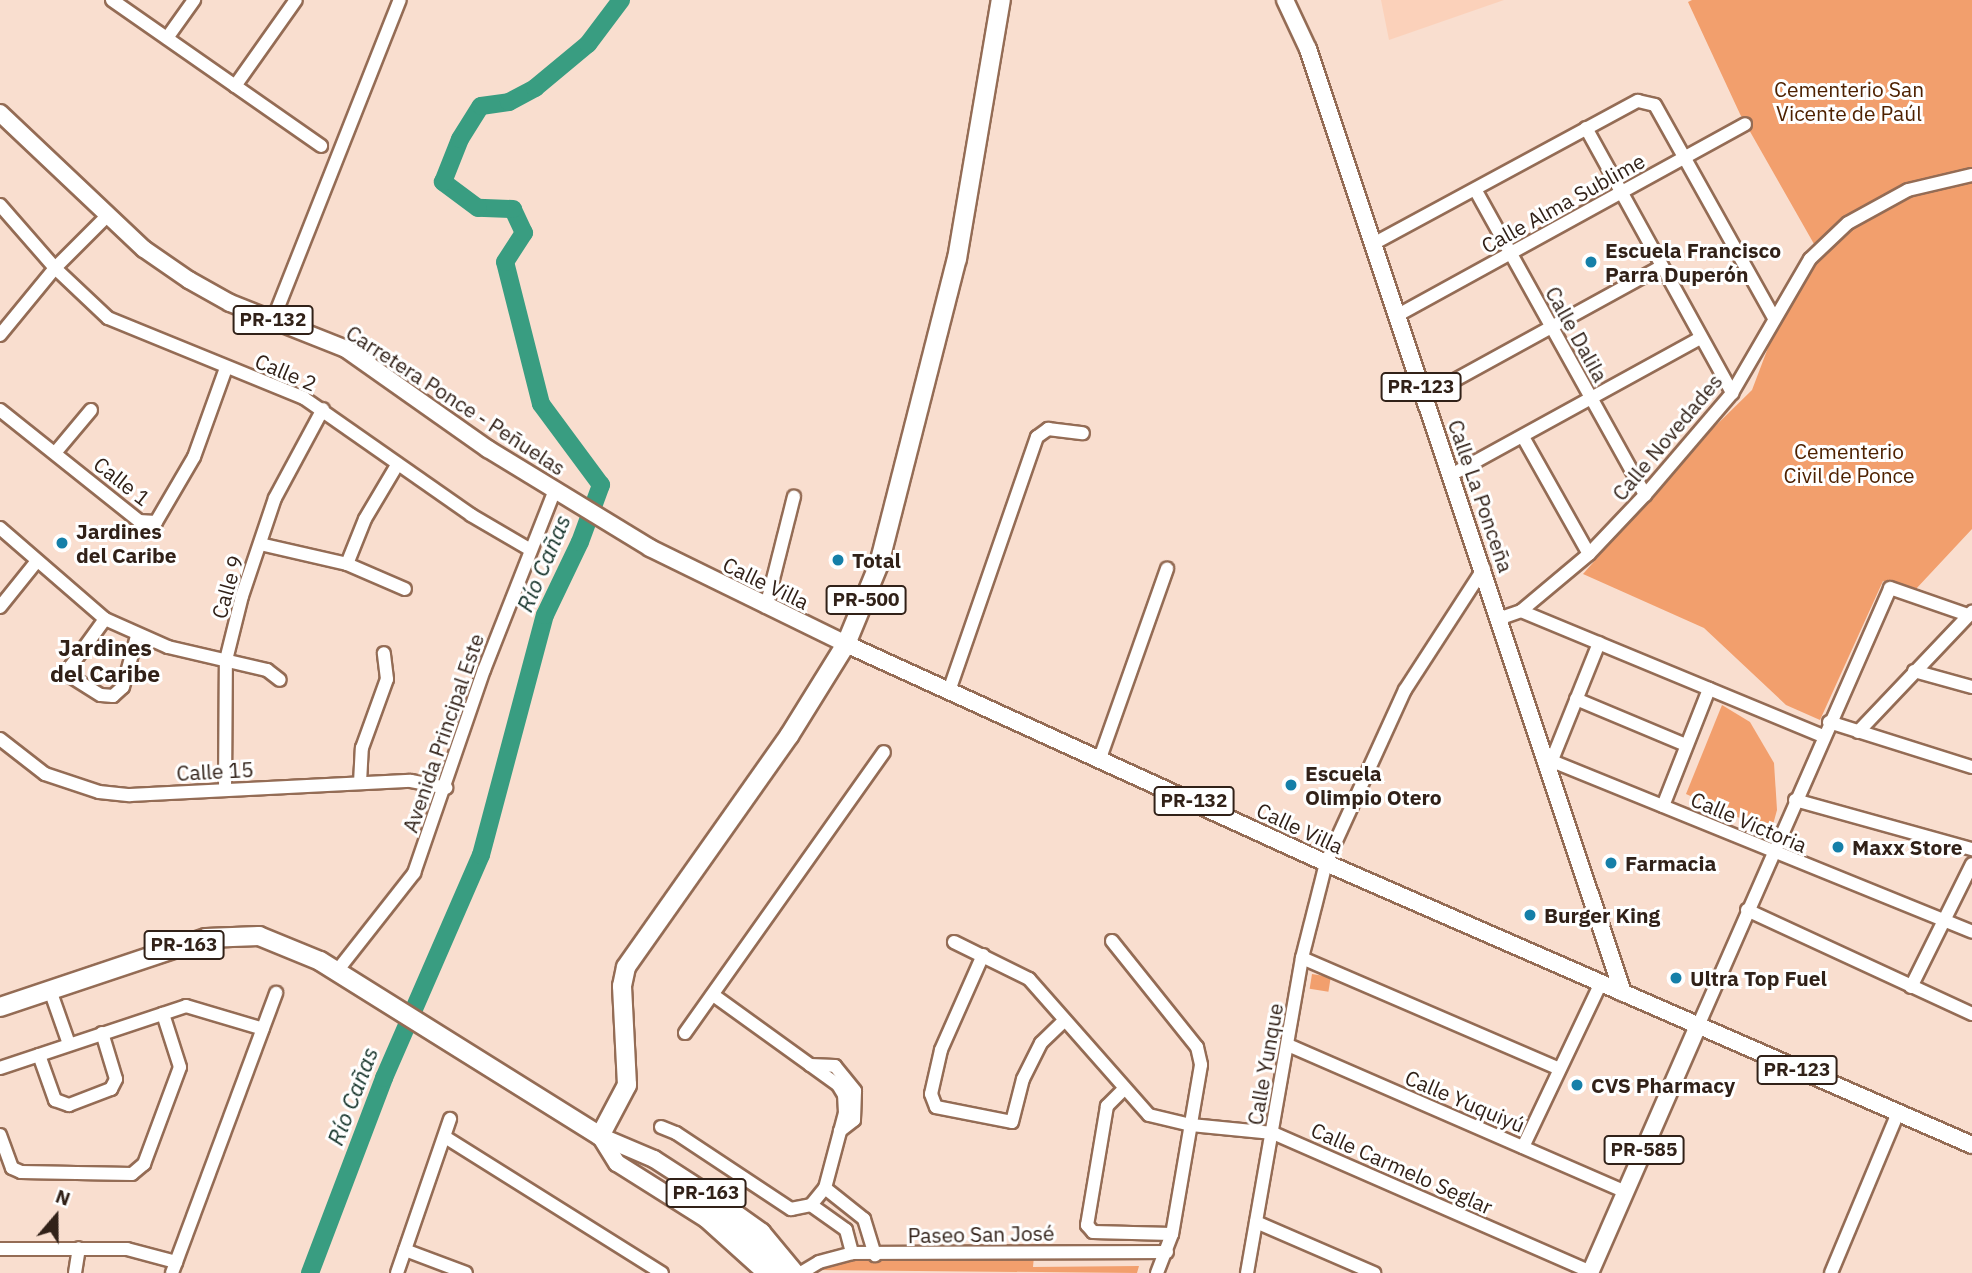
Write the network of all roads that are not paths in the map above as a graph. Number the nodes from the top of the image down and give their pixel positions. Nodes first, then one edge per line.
1 (112, 0) edge
2 (194, 0) edge
3 (296, 0) edge
4 (400, 0) edge
5 (1001, 0) edge
6 (1285, 0) edge
7 (167, 38) junction
8 (235, 86) junction
9 (0, 113) edge
10 (1745, 124) dead end
11 (1586, 128) junction
12 (321, 146) dead end
13 (1684, 157) junction
14 (1972, 175) edge
15 (1476, 191) junction
16 (1621, 193) junction
17 (0, 205) edge
18 (109, 214) junction
19 (1373, 243) junction
20 (1511, 255) junction
21 (1660, 267) junction
22 (55, 268) junction
23 (1398, 315) junction
24 (1773, 316) junction
25 (273, 320) junction
26 (1551, 326) junction
27 (0, 335) edge
28 (1700, 338) junction
29 (226, 368) junction
30 (1732, 393) junction
31 (1424, 397) junction
32 (1590, 399) junction
33 (323, 409) junction
34 (0, 410) edge
35 (91, 410) dead end
36 (1083, 433) dead end
37 (1523, 437) junction
38 (55, 453) junction
39 (397, 465) junction
40 (1451, 475) junction
41 (561, 494) junction
42 (1645, 495) junction
43 (794, 496) dead end
44 (0, 528) edge
45 (620, 530) joint
46 (260, 544) junction
47 (531, 550) junction
48 (1589, 554) junction
49 (37, 561) junction
50 (347, 564) junction
51 (1484, 568) junction
52 (1167, 569) dead end
53 (405, 589) dead end
54 (0, 607) edge
55 (766, 607) junction
56 (1521, 611) junction
57 (1970, 614) edge
58 (1501, 618) junction
59 (105, 620) junction
60 (137, 636) junction
61 (1599, 643) junction
62 (846, 644) junction
63 (384, 653) dead end
64 (226, 660) junction
65 (1913, 671) junction
66 (280, 680) dead end
67 (1972, 687) edge
68 (1709, 689) junction
69 (949, 691) junction
70 (1576, 699) junction
71 (1829, 722) junction
72 (1858, 732) junction
73 (1823, 736) junction
74 (0, 739) edge
75 (1686, 745) junction
76 (884, 752) dead end
77 (1100, 758) junction
78 (1549, 760) junction
79 (1972, 767) edge
80 (359, 783) junction
81 (446, 788) junction
82 (225, 790) junction
83 (1795, 800) junction
84 (1663, 806) junction
85 (1972, 849) edge
86 (1772, 853) junction
87 (1326, 863) junction
88 (1972, 864) edge
89 (1747, 910) junction
90 (1943, 921) junction
91 (1972, 932) edge
92 (1112, 941) dead end
93 (954, 942) dead end
94 (983, 955) junction
95 (1302, 958) junction
96 (337, 971) junction
97 (1601, 983) junction
98 (1911, 987) junction
99 (50, 990) junction
100 (276, 993) dead end
101 (1623, 993) junction
102 (713, 995) junction
103 (0, 1007) edge
104 (163, 1014) junction
105 (1972, 1014) edge
106 (1065, 1020) junction
107 (1698, 1026) junction
108 (263, 1029) junction
109 (102, 1033) junction
110 (685, 1033) dead end
111 (68, 1044) junction
112 (1288, 1045) junction
113 (39, 1055) junction
114 (0, 1068) edge
115 (1557, 1068) junction
116 (1123, 1090) junction
117 (1898, 1113) junction
118 (450, 1119) dead end
119 (1191, 1125) junction
120 (661, 1127) dead end
121 (1273, 1133) junction
122 (0, 1135) edge
123 (600, 1136) junction
124 (445, 1137) junction
125 (1972, 1145) edge
126 (1523, 1147) junction
127 (825, 1188) junction
128 (1626, 1192) junction
129 (667, 1195) junction
130 (811, 1205) junction
131 (1256, 1222) junction
132 (1172, 1234) junction
133 (79, 1248) junction
134 (0, 1249) edge
135 (405, 1251) junction
136 (1167, 1252) junction
137 (852, 1253) junction
138 (874, 1255) junction
139 (174, 1267) edge
140 (1590, 1272) edge
141 (75, 1273) edge
142 (397, 1273) edge
143 (466, 1273) edge
144 (662, 1273) edge
145 (766, 1273) edge
146 (780, 1273) edge
147 (798, 1273) edge
148 (1157, 1273) edge
149 (1247, 1273) edge
150 (1374, 1273) edge
151 (1831, 1273) edge

1 - 7 street
2 - 7 street
3 - 8 street
4 - 25 street
5 - 62 highway, PR-500 / PR-500
6 - 19 main road, Calle La Ponceña / PR-123
7 - 8 street
8 - 12 street
9 - 18 main road, Carretera Ponce - Peñuelas / PR-132
10 - 13 street, Calle Alma Sublime
11 - 13 street
11 - 15 street
11 - 16 street
13 - 16 street, Calle Alma Sublime
13 - 24 street
14 - 24 street, Calle Novedades
15 - 19 street
15 - 20 street, Calle Dalila
16 - 20 street, Calle Alma Sublime
16 - 21 street
17 - 22 street, Calle 2
18 - 22 street
18 - 25 main road, Carretera Ponce - Peñuelas / PR-132
19 - 23 main road, Calle La Ponceña / PR-123
20 - 23 street, Calle Alma Sublime
20 - 26 street, Calle Dalila
21 - 26 street
21 - 28 street
22 - 27 street
22 - 29 street, Calle 2
23 - 31 main road, Calle La Ponceña / PR-123
24 - 30 street, Calle Novedades
25 - 41 main road, Carretera Ponce - Peñuelas / PR-132
26 - 31 street
26 - 32 street, Calle Dalila
28 - 30 street
28 - 32 street
29 - 33 street, Calle 2
29 - 38 street, Calle 1
30 - 42 street, Calle Novedades
31 - 40 main road, Calle La Ponceña / PR-123
32 - 37 street
32 - 42 street, Calle Dalila
33 - 39 street, Calle 2
33 - 46 street, Calle 9
34 - 38 street, Calle 1
35 - 38 street
36 - 69 street
37 - 40 street
37 - 48 street
39 - 47 street, Calle 2
39 - 50 street
40 - 51 main road, Calle La Ponceña / PR-123
41 - 45 main road, Carretera Ponce - Peñuelas / PR-132
41 - 47 street, Avenida Principal Este
42 - 48 street, Calle Novedades
43 - 55 street
44 - 49 street
45 - 55 main road, Calle Villa / PR-132
46 - 50 street
46 - 64 street, Calle 9
47 - 81 street, Avenida Principal Este
48 - 56 street, Calle Novedades
49 - 54 street
49 - 59 street
50 - 53 street
51 - 58 main road, Calle La Ponceña / PR-123
51 - 87 street, Calle Yunque
52 - 77 street
55 - 62 main road, Calle Villa / PR-132
56 - 58 street, Calle Novedades
56 - 61 street
57 - 65 street
57 - 71 street
58 - 78 main road, Calle La Ponceña / PR-123
59 - 60 street
59 - 60 street
60 - 64 street
61 - 68 street
61 - 70 street
62 - 69 main road, Calle Villa / PR-132
62 - 123 highway, PR-500 / PR-500
63 - 80 street
64 - 66 street
64 - 82 street, Calle 9
65 - 67 street
65 - 72 street
68 - 73 street
68 - 75 street
69 - 77 main road, Calle Villa / PR-132
70 - 75 street
70 - 78 street
71 - 72 street
71 - 73 street
72 - 79 street
73 - 83 street, PR-585
74 - 82 street, Calle 15
75 - 84 street
76 - 102 street
77 - 87 main road, Calle Villa / PR-132
78 - 84 street, Calle Victoria
78 - 101 main road, Calle La Ponceña / PR-123
80 - 81 street, Calle 15
80 - 82 street, Calle 15
81 - 96 street, Avenida Principal Este
83 - 85 street
83 - 86 street, PR-585
84 - 86 street, Calle Victoria
86 - 89 street, PR-585
86 - 90 street, Calle Victoria
87 - 95 street, Calle Yunque
87 - 97 main road, Calle Villa / PR-132
88 - 90 street
89 - 98 street
89 - 107 street, PR-585
90 - 91 street, Calle Victoria
90 - 98 street
92 - 119 street
93 - 94 street, Calle Carmelo Seglar
94 - 106 street, Calle Carmelo Seglar
94 - 106 street
95 - 112 street, Calle Yunque
95 - 115 street
96 - 99 highway, PR-163
96 - 123 highway, PR-163
97 - 101 main road, Calle Villa / PR-132
97 - 115 street
98 - 105 street
99 - 103 highway, PR-163
99 - 111 street
100 - 108 street
101 - 107 main road, Calle Villa / PR-123
102 - 110 street
102 - 127 street
104 - 108 street
104 - 109 street
104 - 122 street
106 - 116 street, Calle Carmelo Seglar
107 - 117 main road, Calle Villa / PR-123
107 - 128 main road, PR-585
108 - 139 street
109 - 111 street
109 - 113 street
111 - 113 street
112 - 121 street, Calle Yunque
112 - 126 street, Calle Yuquiyú
113 - 114 street
115 - 126 street
116 - 119 street, Calle Carmelo Seglar
116 - 132 street
117 - 125 main road, Calle Villa / PR-123
117 - 151 street
118 - 124 street
119 - 121 street, Calle Carmelo Seglar
119 - 132 street
120 - 130 street
121 - 131 street, Calle Yunque
121 - 140 street, Calle Carmelo Seglar
123 - 129 main road, PR-163
123 - 147 main road, PR-163
124 - 135 street
124 - 144 street
126 - 128 street, Calle Yuquiyú
127 - 130 street
127 - 138 street
128 - 140 main road, PR-585
129 - 145 main road, PR-163
129 - 146 main road
130 - 137 street
131 - 149 street, Calle Yunque
131 - 150 street
132 - 136 street
133 - 134 street
133 - 139 street
133 - 141 street
135 - 142 street
135 - 143 street
136 - 138 street, Paseo San José
136 - 148 street
137 - 138 street, Paseo San José
137 - 147 street, Paseo San José

